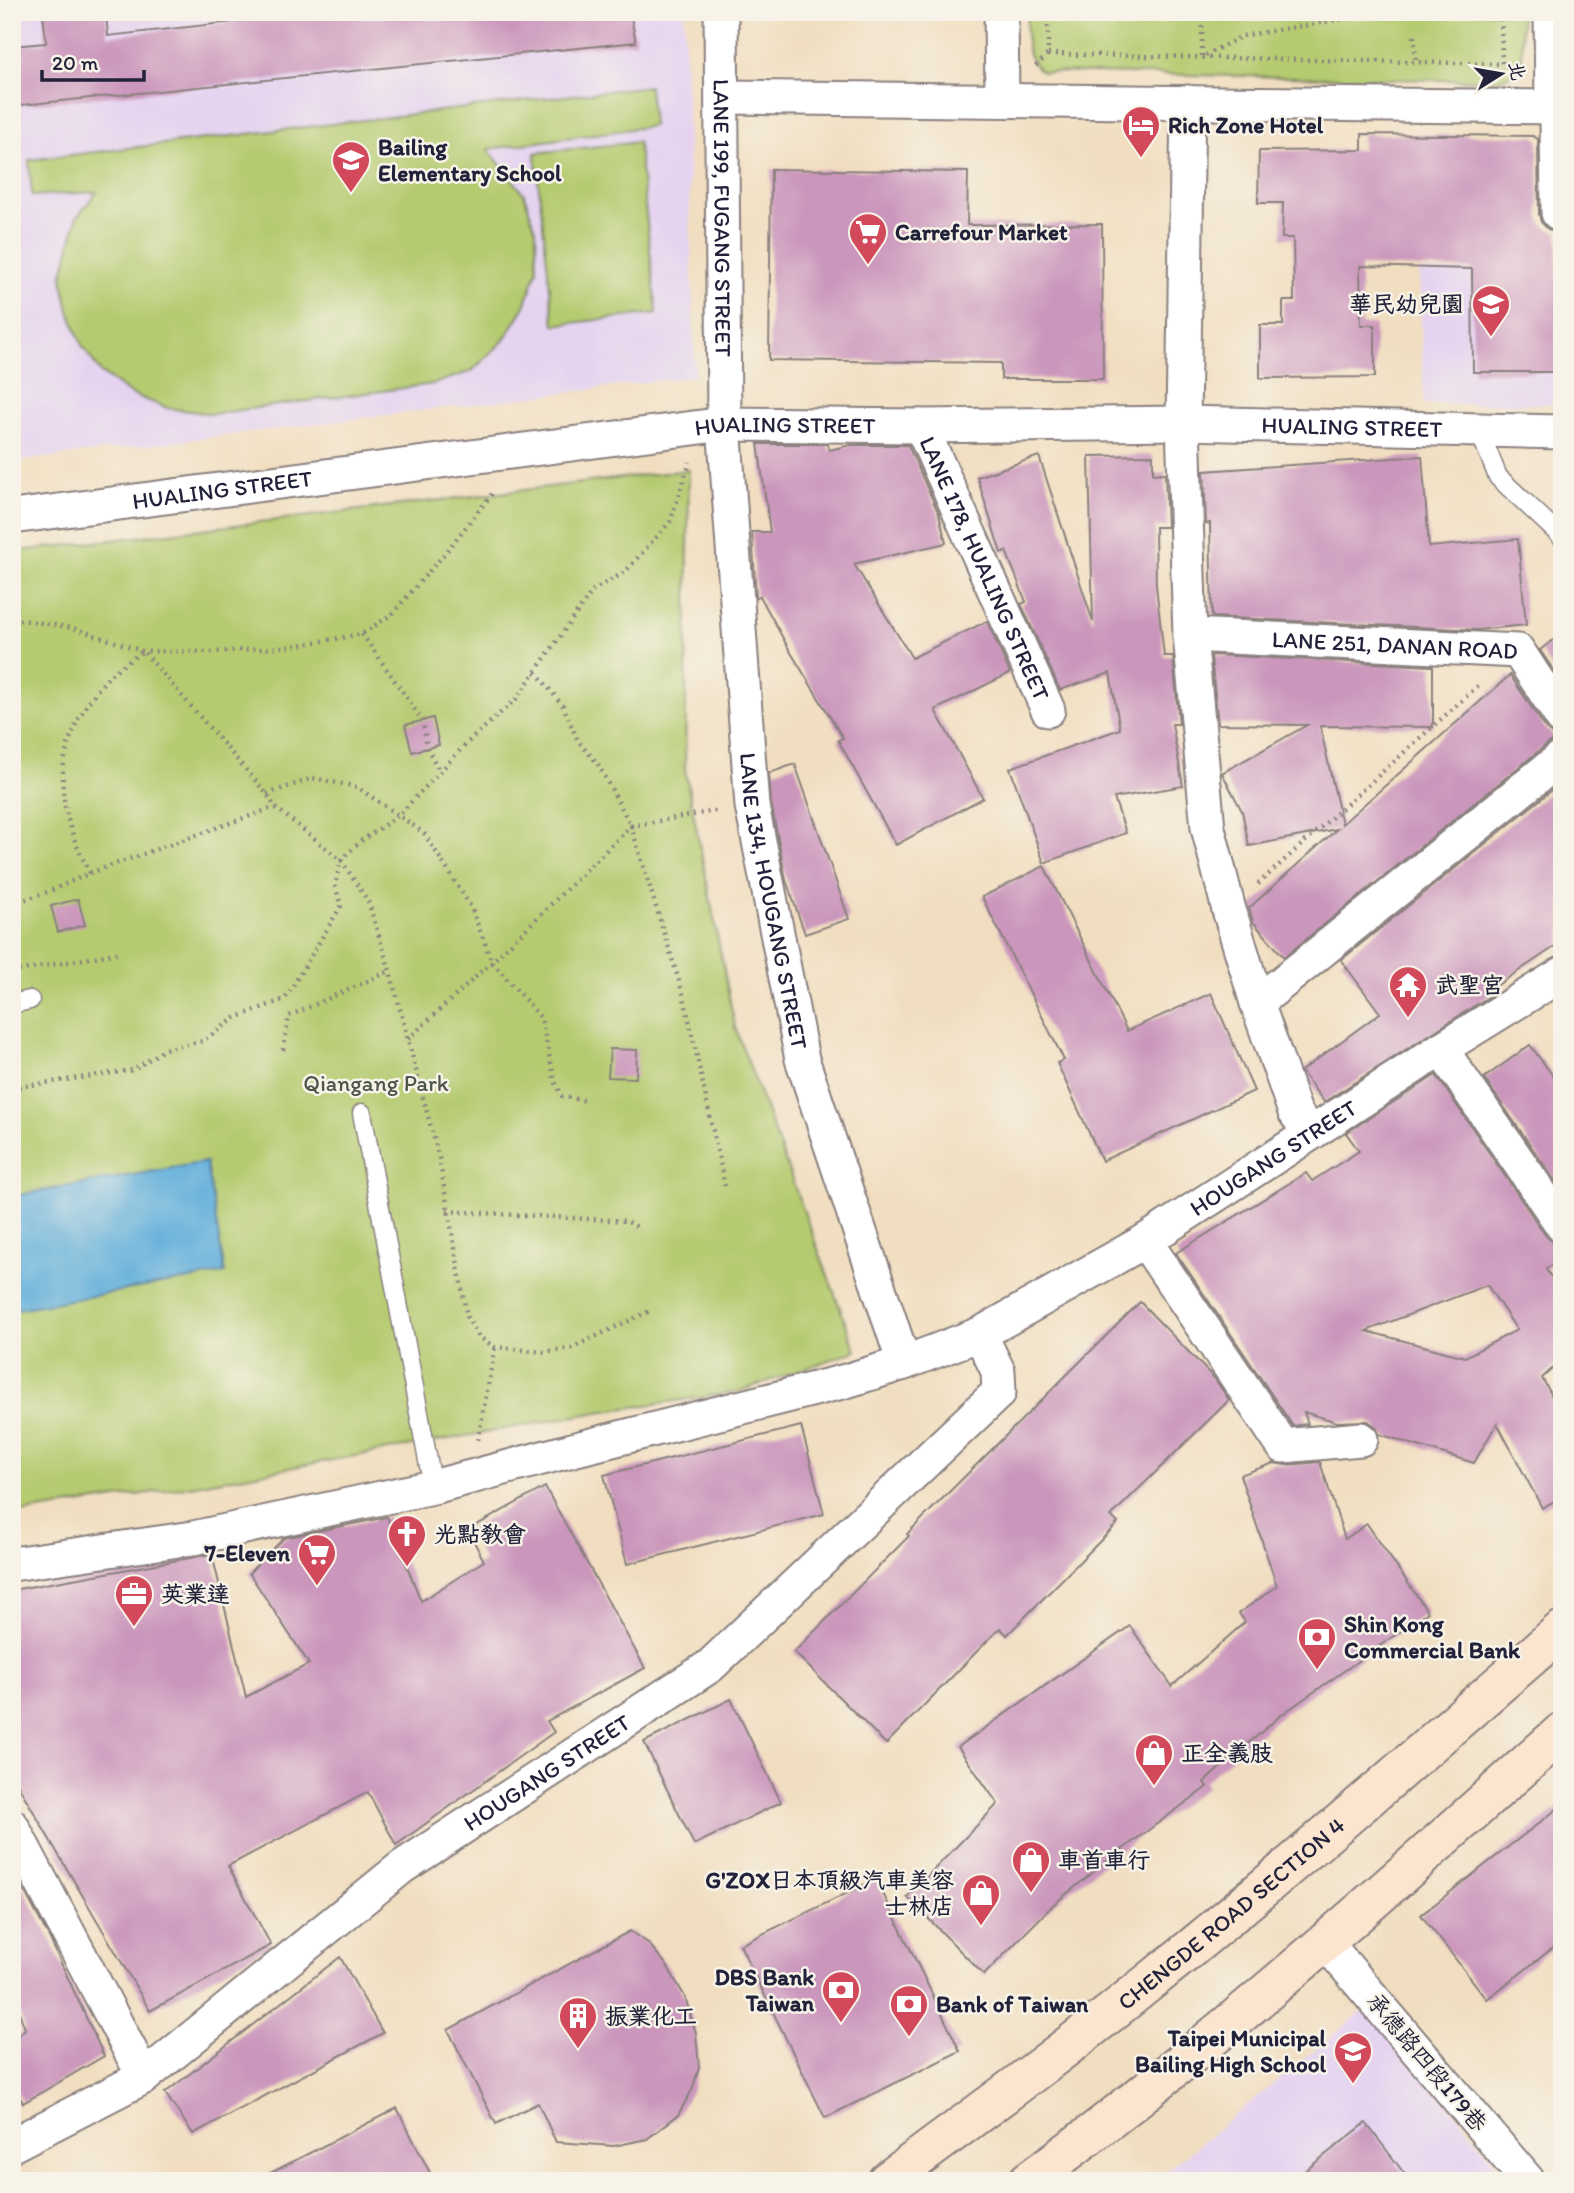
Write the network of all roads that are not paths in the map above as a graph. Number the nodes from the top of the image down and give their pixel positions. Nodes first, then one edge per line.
1 (721, 12) edge
2 (1001, 12) edge
3 (1552, 12) edge
4 (722, 97) junction
5 (1002, 99) junction
6 (1188, 102) junction
7 (1552, 107) junction
8 (1558, 213) dead end
9 (724, 424) junction
10 (1183, 424) junction
11 (921, 426) junction
12 (1479, 430) junction
13 (1562, 432) edge
14 (12, 517) edge
15 (1562, 537) edge
16 (1190, 635) junction
17 (1048, 710) dead end
18 (1562, 718) edge
19 (1562, 757) edge
20 (1562, 974) edge
21 (1257, 1003) junction
22 (1441, 1049) junction
23 (362, 1113) dead end
24 (1310, 1135) junction
25 (1562, 1225) edge
26 (1145, 1241) junction
27 (980, 1334) junction
28 (904, 1363) junction
29 (1361, 1438) dead end
30 (433, 1487) junction
31 (12, 1564) edge
32 (1562, 1630) edge
33 (1562, 1732) edge
34 (12, 1826) edge
35 (1326, 1943) junction
36 (144, 2077) junction
37 (12, 2145) edge
38 (887, 2181) edge
39 (1028, 2181) edge
40 (1528, 2181) edge

1 - 4 street, LANE 199, FUGANG STREET
2 - 5 street
3 - 7 street
4 - 5 street
4 - 9 street, LANE 199, FUGANG STREET
5 - 6 street
6 - 7 street
6 - 10 street
7 - 8 street
9 - 11 street, HUALING STREET
9 - 14 street, HUALING STREET
9 - 28 street, LANE 134, HOUGANG STREET
10 - 11 street, HUALING STREET
10 - 12 street, HUALING STREET
10 - 16 street
11 - 17 street, LANE 178, HUALING STREET
12 - 13 street, HUALING STREET
12 - 15 lane
16 - 18 street, LANE 251, DANAN ROAD
16 - 21 street
19 - 21 street
20 - 22 street, HOUGANG STREET
21 - 24 street
22 - 24 street, HOUGANG STREET
22 - 25 street
23 - 30 lane
24 - 26 street, HOUGANG STREET
26 - 27 street, HOUGANG STREET
26 - 29 street
27 - 28 street, HOUGANG STREET
27 - 36 street, HOUGANG STREET
28 - 30 street, HOUGANG STREET
30 - 31 street, HOUGANG STREET
32 - 38 main road, CHENGDE ROAD SECTION 4
33 - 35 main road
34 - 36 street
35 - 39 main road
35 - 40 street, 承德路四段179巷
36 - 37 street, HOUGANG STREET

